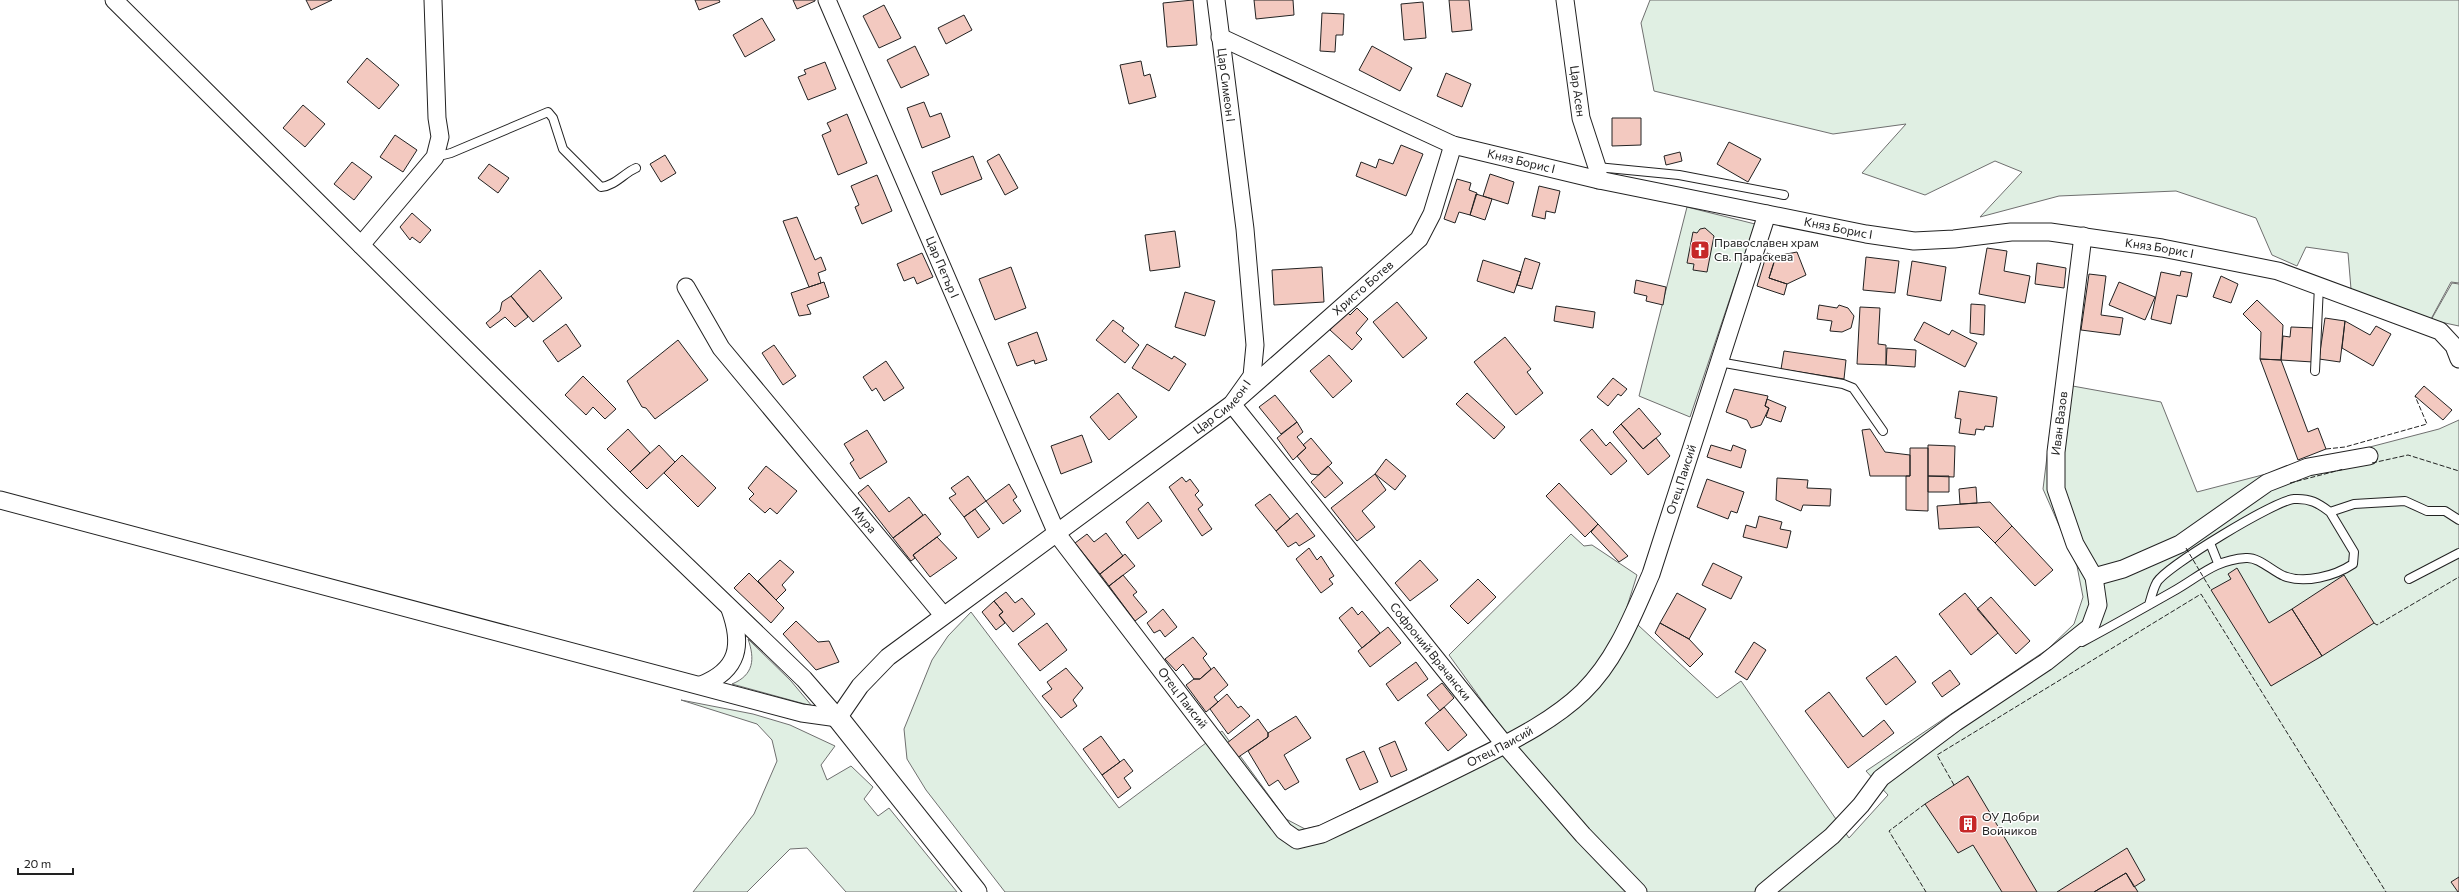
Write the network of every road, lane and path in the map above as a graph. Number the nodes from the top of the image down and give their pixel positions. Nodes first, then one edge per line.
1 (114, 0) edge
2 (433, 0) edge
3 (826, 0) edge
4 (1216, 0) edge
5 (1565, 0) edge
6 (1220, 37) junction
7 (1453, 145) junction
8 (436, 157) junction
9 (636, 168) dead end
10 (1598, 173) junction
11 (1784, 195) dead end
12 (1767, 214) junction
13 (2083, 236) junction
14 (361, 245) junction
15 (2319, 286) junction
16 (686, 287) dead end
17 (2459, 359) edge
18 (1719, 362) junction
19 (2315, 371) dead end
20 (1232, 404) junction
21 (1883, 431) dead end
22 (2369, 456) dead end
23 (0, 500) edge
24 (2330, 512) junction
25 (2459, 520) edge
26 (1057, 534) junction
27 (2210, 543) junction
28 (2168, 550) junction
29 (2459, 553) edge
30 (2218, 563) junction
31 (2176, 565) junction
32 (2094, 577) junction
33 (2409, 579) dead end
34 (728, 605) junction
35 (2149, 605) junction
36 (943, 616) junction
37 (2046, 662) junction
38 (701, 685) junction
39 (838, 718) junction
40 (1505, 744) junction
41 (976, 892) edge
42 (1638, 892) edge
43 (1764, 892) edge

1 - 14 street
2 - 8 street
3 - 26 street, Цар Петър I
4 - 6 street, Цар Симеон I
5 - 10 street, Цар Асен
6 - 7 street, Княз Борис I
6 - 20 street, Цар Симеон I
7 - 10 street, Княз Борис I
7 - 20 street, Христо Ботев
8 - 9 lane
8 - 14 street
10 - 11 lane
10 - 12 street, Княз Борис I
12 - 13 street, Княз Борис I
12 - 18 street, Отец Паисий
13 - 15 street, Княз Борис I
13 - 32 street, Иван Вазов
14 - 34 street
15 - 17 street, Княз Борис I
15 - 19 lane
16 - 36 street, Мура
18 - 21 lane
18 - 40 street, Отец Паисий
20 - 26 street, Цар Симеон I
20 - 40 street, Софроний Врачански
22 - 28 street
23 - 38 street
24 - 25 lane
24 - 27 lane
24 - 30 lane
26 - 36 street, Цар Симеон I
26 - 40 street, Отец Паисий
27 - 30 lane
27 - 31 lane
28 - 31 lane
28 - 32 street
29 - 33 lane
30 - 35 lane
31 - 35 lane
32 - 37 street, Иван Вазов
34 - 38 street
34 - 39 street
35 - 37 lane
36 - 39 street, Цар Симеон I
37 - 43 street
38 - 39 street
39 - 41 street
40 - 42 street, Софроний Врачански

